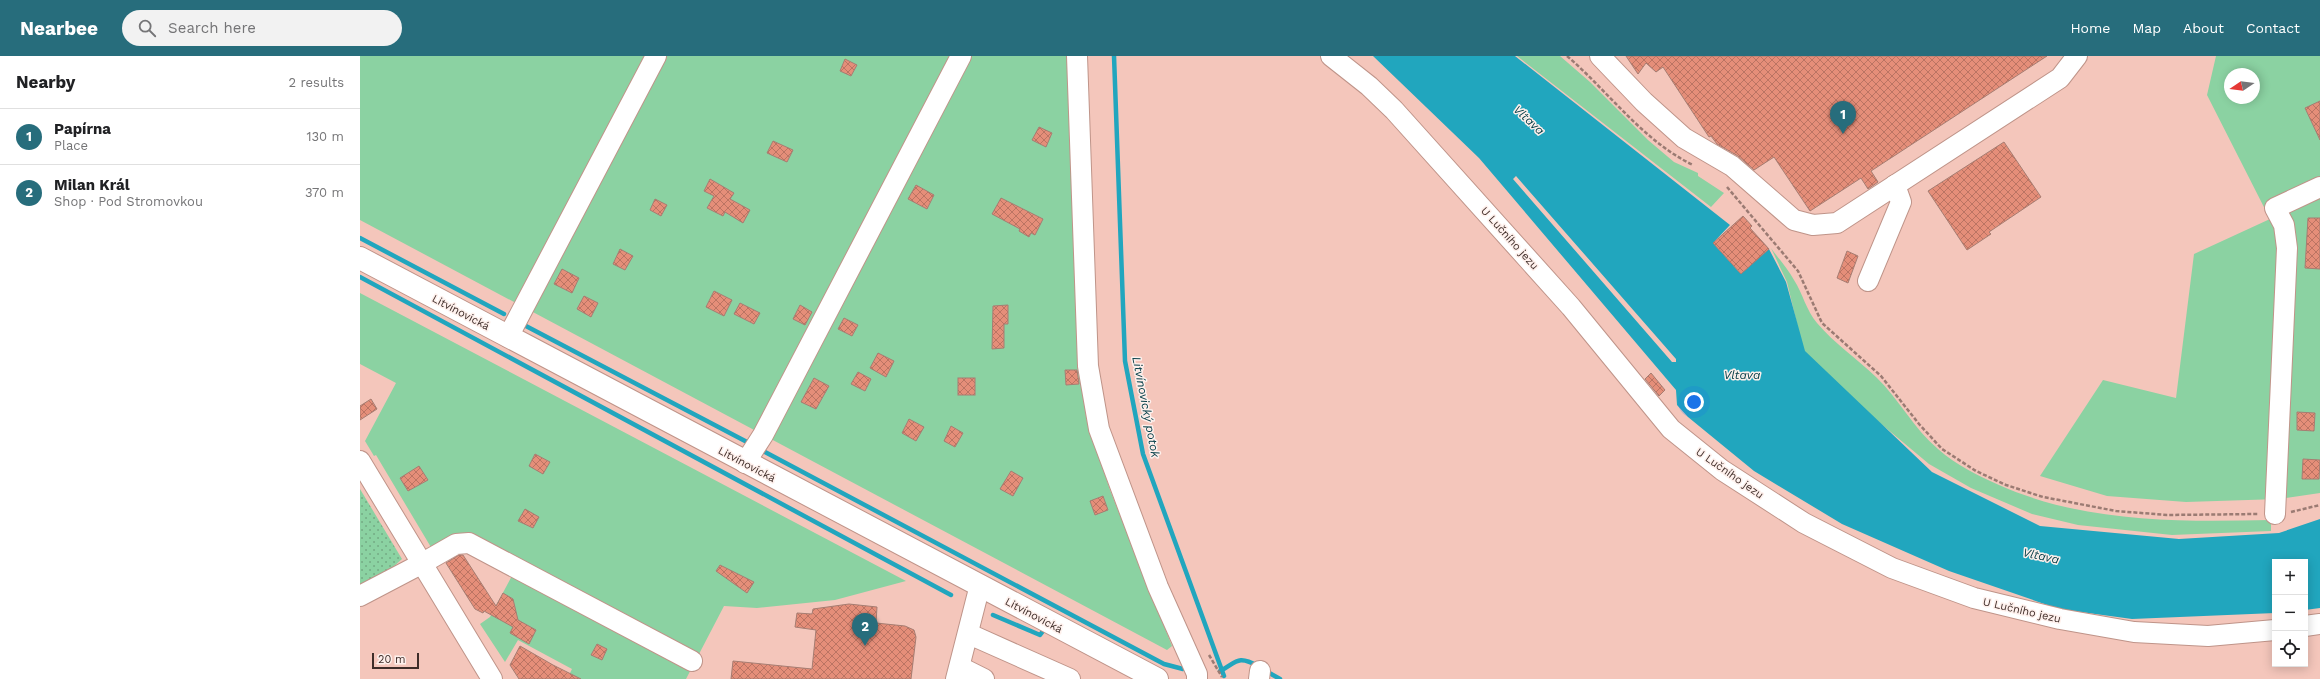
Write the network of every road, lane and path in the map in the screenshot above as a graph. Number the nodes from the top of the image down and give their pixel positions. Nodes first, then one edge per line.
1 (656, 56) edge
2 (961, 56) edge
3 (1077, 56) edge
4 (1331, 56) edge
5 (1567, 56) edge
6 (1600, 56) edge
7 (2077, 56) edge
8 (1696, 167) dead end
9 (1725, 184) dead end
10 (1896, 185) junction
11 (2320, 186) edge
12 (360, 258) edge
13 (1868, 281) dead end
14 (508, 337) junction
15 (360, 462) edge
16 (745, 464) junction
17 (2320, 505) edge
18 (2274, 514) junction
19 (421, 564) junction
20 (980, 585) junction
21 (360, 596) edge
22 (2320, 624) edge
23 (2308, 626) edge
24 (2272, 630) edge
25 (969, 634) junction
26 (692, 661) dead end
27 (958, 673) edge
28 (1143, 674) edge
29 (492, 679) edge
30 (984, 679) edge
31 (1070, 679) edge
32 (1157, 679) edge
33 (1169, 679) edge
34 (1196, 679) edge

1 - 14 street
2 - 16 street
3 - 34 street
4 - 24 street, U Lučního jezu
5 - 8 path
6 - 10 street
7 - 10 street
9 - 18 path
10 - 13 street
11 - 18 street
12 - 14 main road, Litvínovická
14 - 16 main road, Litvínovická
15 - 19 street
16 - 20 main road, Litvínovická
17 - 18 path
19 - 21 street
19 - 26 street
19 - 29 street
20 - 25 street
20 - 28 main road, Litvínovická
22 - 23 street
25 - 27 street
25 - 31 street
27 - 30 street
28 - 32 main road, Litvínovická
28 - 33 main road

